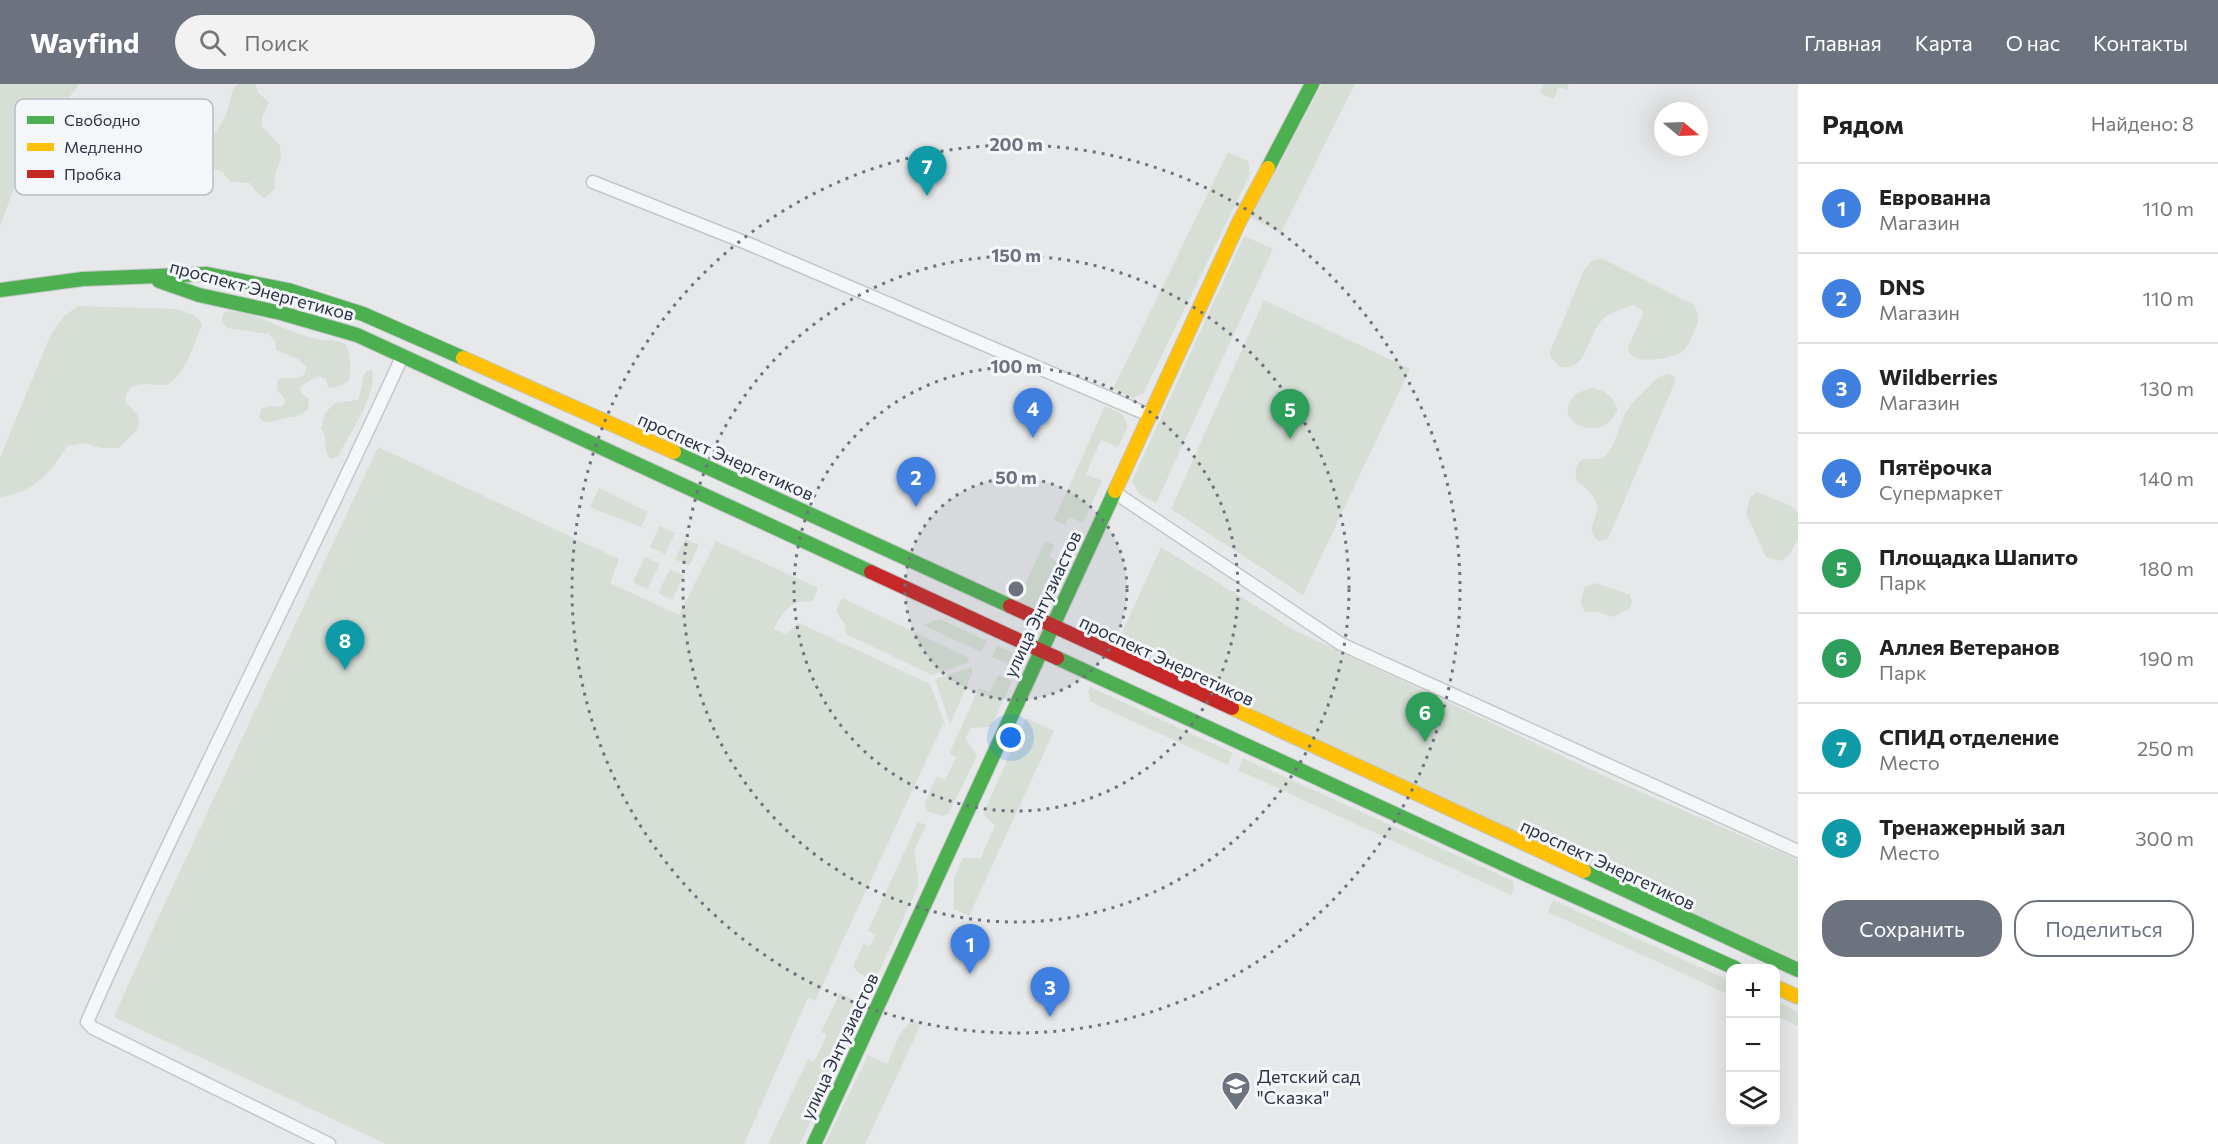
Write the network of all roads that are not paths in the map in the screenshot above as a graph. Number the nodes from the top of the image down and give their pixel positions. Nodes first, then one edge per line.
1 (1312, 84) edge
2 (593, 182) dead end
3 (149, 278) junction
4 (0, 290) edge
5 (363, 314) junction
6 (357, 335) junction
7 (402, 357) junction
8 (545, 395) junction
9 (1149, 416) junction
10 (535, 418) junction
11 (621, 428) junction
12 (609, 452) junction
13 (716, 470) junction
14 (1113, 492) junction
15 (707, 496) junction
16 (1052, 626) junction
17 (1041, 650) junction
18 (1798, 851) edge
19 (1726, 965) edge
20 (1798, 970) edge
21 (1780, 989) edge
22 (1798, 997) edge
23 (329, 1144) edge
24 (814, 1144) edge

1 - 9 main road, улица Энтузиастов
2 - 9 street
3 - 4 main road
3 - 5 main road, проспект Энергетиков
3 - 6 main road, проспект Энергетиков
5 - 6 main road
5 - 8 main road, проспект Энергетиков
6 - 7 main road, проспект Энергетиков
7 - 10 main road, проспект Энергетиков
7 - 23 street
8 - 10 main road
8 - 11 main road, проспект Энергетиков
9 - 14 main road, улица Энтузиастов
10 - 12 main road, проспект Энергетиков
11 - 12 main road
11 - 13 main road, проспект Энергетиков
12 - 15 main road, проспект Энергетиков
13 - 15 main road
13 - 16 main road, проспект Энергетиков
14 - 16 main road, улица Энтузиастов
14 - 18 street
15 - 17 main road, проспект Энергетиков
16 - 17 main road, улица Энтузиастов
16 - 20 main road, проспект Энергетиков
17 - 19 main road, проспект Энергетиков
17 - 24 main road, улица Энтузиастов
21 - 22 main road

